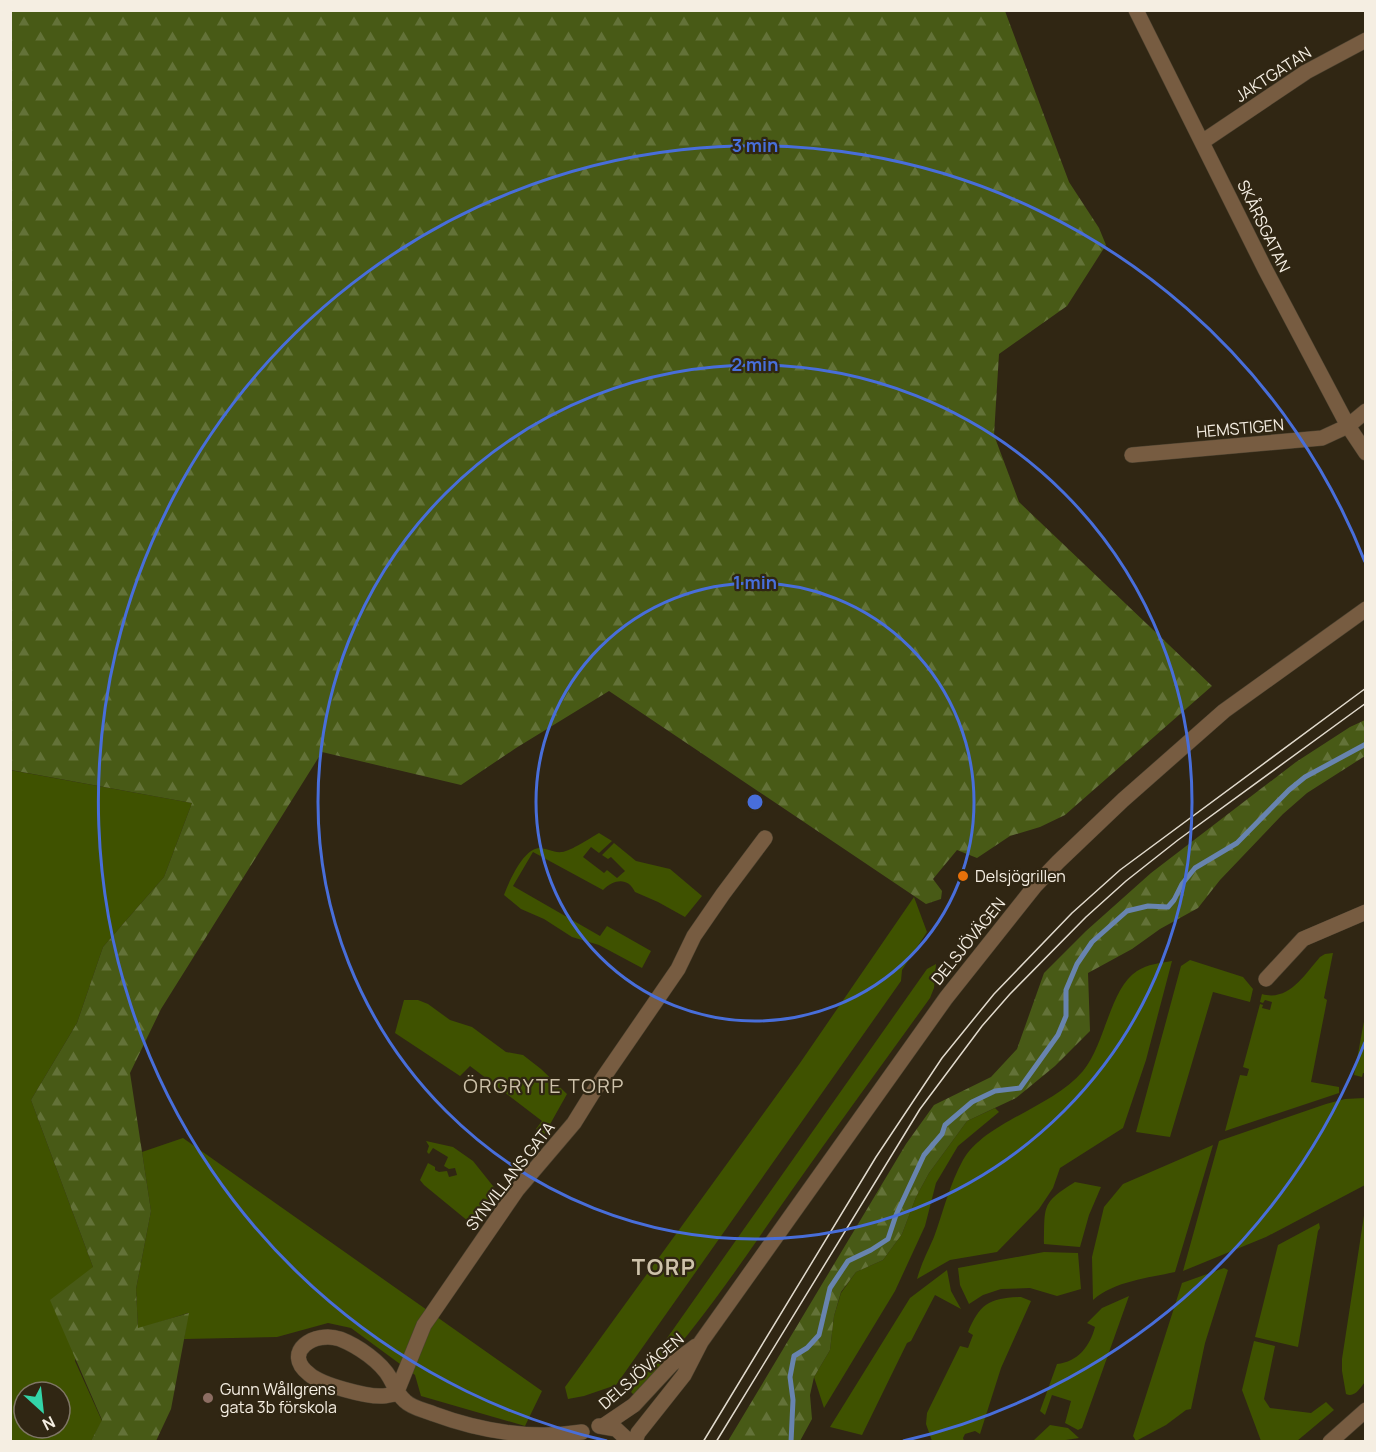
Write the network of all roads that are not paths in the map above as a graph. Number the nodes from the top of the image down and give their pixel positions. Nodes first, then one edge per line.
1 (1136, 10) edge
2 (1365, 40) edge
3 (1202, 142) junction
4 (1365, 411) edge
5 (1348, 426) junction
6 (1365, 453) edge
7 (1132, 455) dead end
8 (1365, 609) edge
9 (765, 838) dead end
10 (1365, 912) edge
11 (1266, 979) dead end
12 (701, 1342) junction
13 (396, 1394) junction
14 (1365, 1410) edge
15 (603, 1426) junction
16 (484, 1429) junction
17 (577, 1437) edge
18 (505, 1442) edge
19 (630, 1442) edge
20 (635, 1442) edge
21 (1330, 1442) edge

1 - 3 street, SKÅRSGATAN
2 - 3 street, JAKTGATAN
3 - 5 street, SKÅRSGATAN
4 - 5 street, HEMSTIGEN
5 - 6 street, SKÅRSGATAN
5 - 7 street, HEMSTIGEN
8 - 12 street, DELSJÖVÄGEN
9 - 13 street, SYNVILLANS GATA
10 - 11 street
12 - 15 street, DELSJÖVÄGEN
12 - 20 street, DELSJÖVÄGEN
13 - 13 street
13 - 16 street
14 - 21 street
15 - 17 street, DELSJÖVÄGEN
15 - 19 street
16 - 17 street, DELSJÖVÄGEN
16 - 18 street

